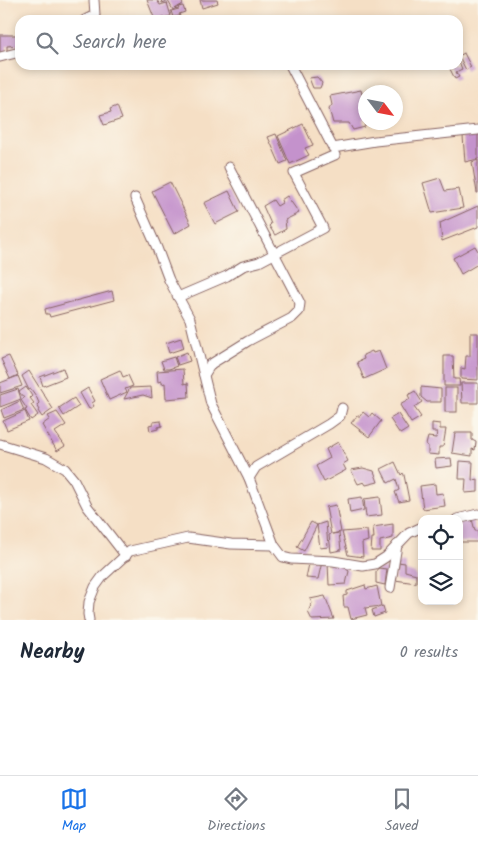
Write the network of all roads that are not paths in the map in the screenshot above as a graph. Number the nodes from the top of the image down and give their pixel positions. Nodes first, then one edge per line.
1 (94, 0) edge
2 (96, 15) edge
3 (15, 53) edge
4 (0, 57) edge
5 (293, 70) edge
6 (478, 130) edge
7 (335, 155) dead end
8 (229, 167) dead end
9 (134, 198) dead end
10 (275, 254) junction
11 (178, 297) junction
12 (204, 375) junction
13 (342, 408) dead end
14 (0, 444) edge
15 (249, 478) junction
16 (478, 514) edge
17 (463, 518) edge
18 (418, 529) edge
19 (274, 545) junction
20 (397, 545) junction
21 (126, 556) junction
22 (390, 588) dead end
23 (89, 620) edge

1 - 2 street
3 - 4 street
5 - 6 street
7 - 10 street
8 - 10 street
9 - 11 street
10 - 11 street
10 - 12 street
11 - 12 street
12 - 15 street
13 - 15 street
14 - 21 street
15 - 19 street
16 - 17 street
18 - 20 street
19 - 20 street
19 - 21 street
20 - 22 street
21 - 23 street

